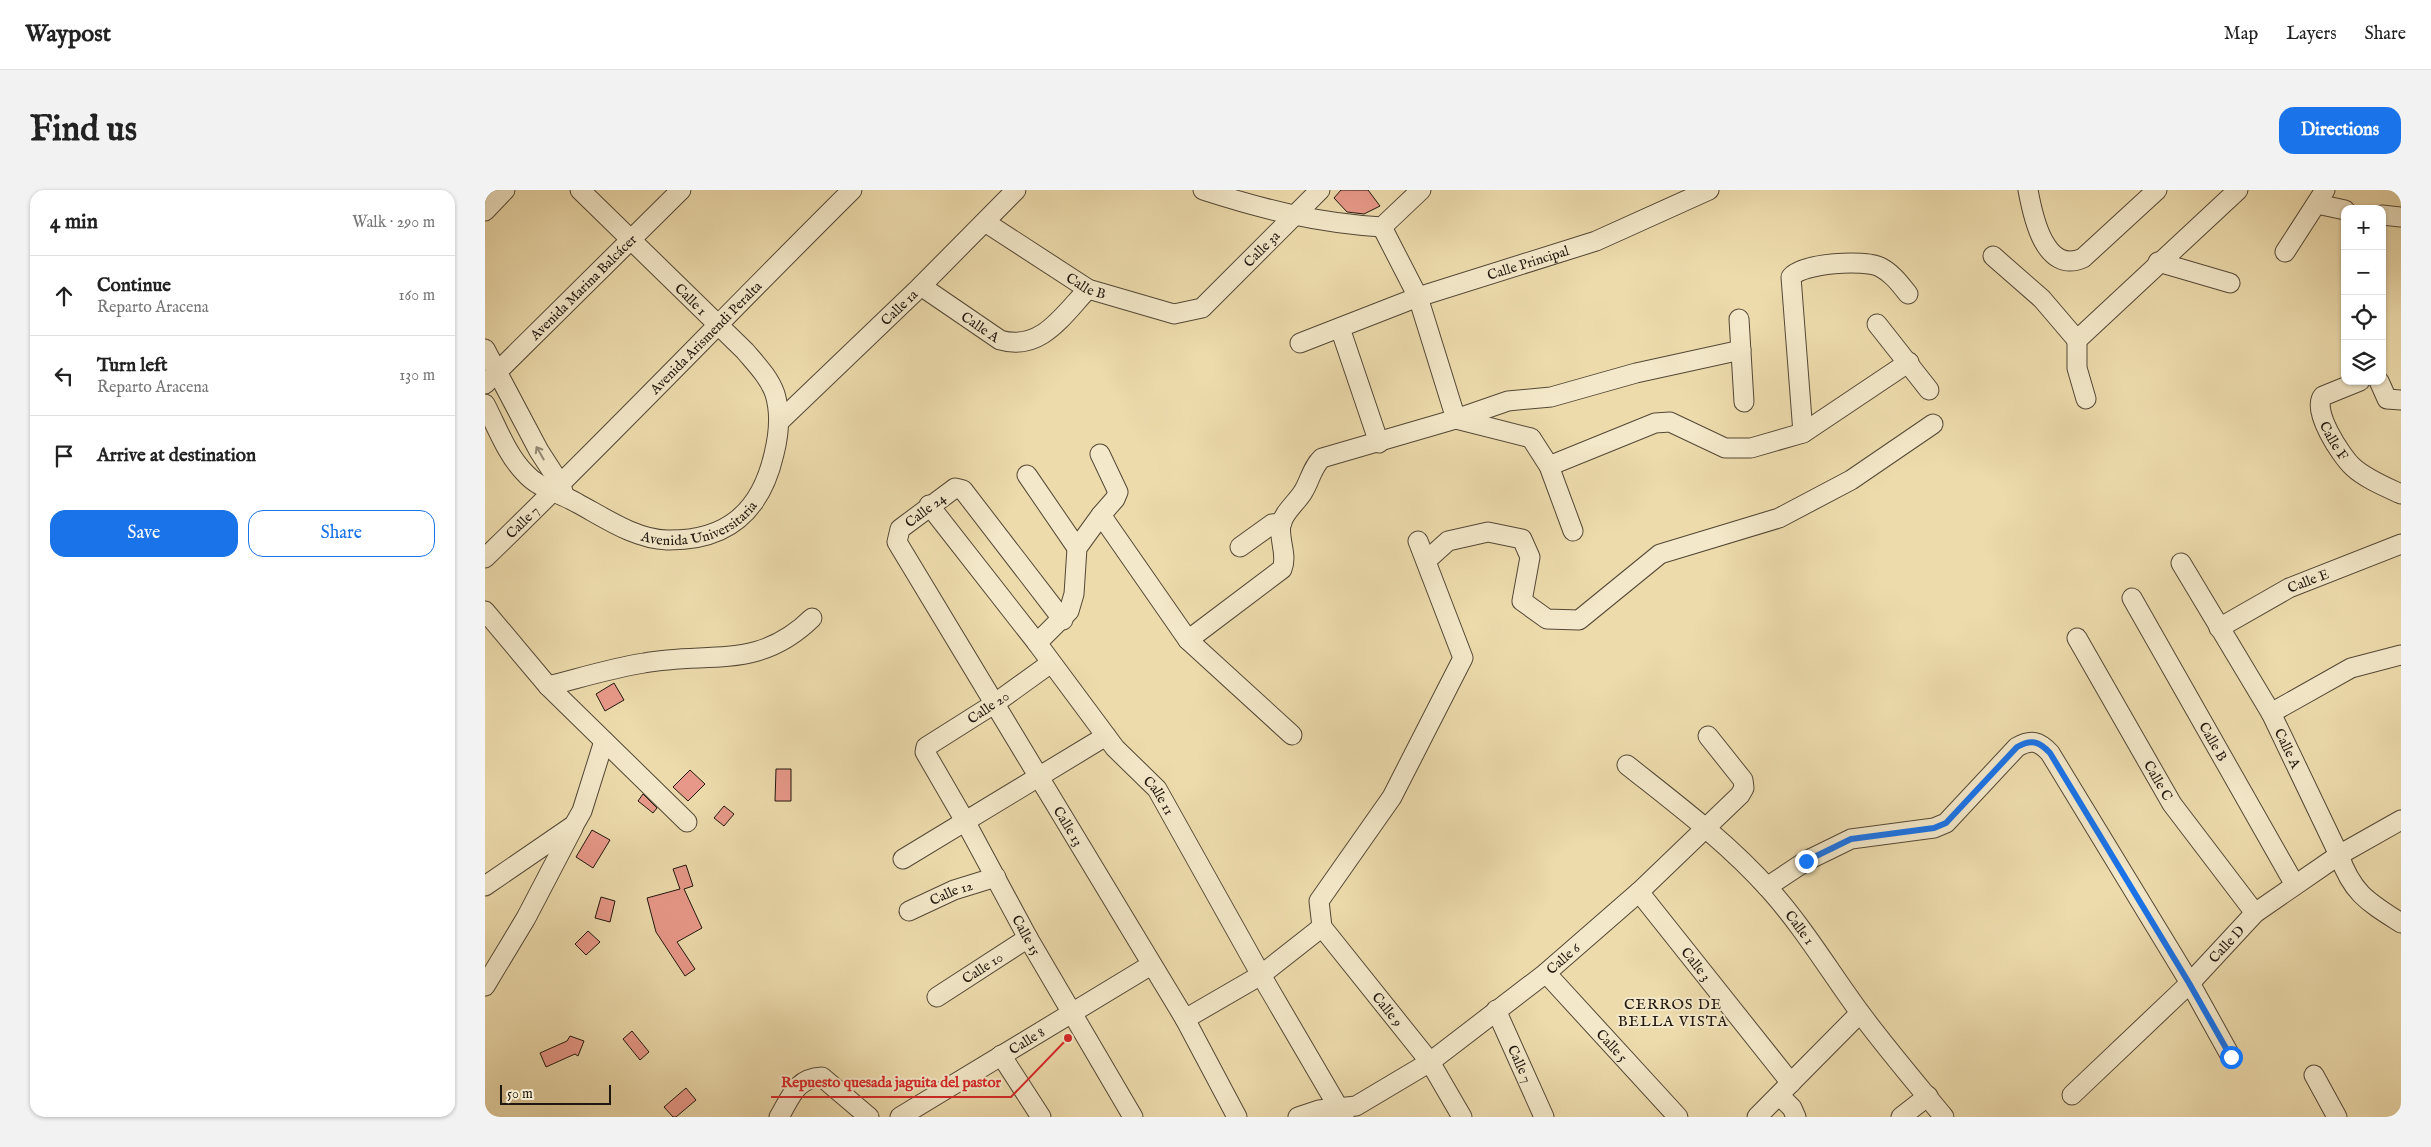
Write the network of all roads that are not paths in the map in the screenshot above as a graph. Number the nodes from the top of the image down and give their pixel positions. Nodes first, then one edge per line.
1 (505, 190) edge
2 (581, 190) edge
3 (681, 190) edge
4 (852, 190) edge
5 (1016, 190) edge
6 (1203, 190) edge
7 (1320, 190) edge
8 (1421, 190) edge
9 (1709, 190) edge
10 (2027, 190) edge
11 (2157, 190) edge
12 (2238, 190) edge
13 (2321, 197) edge
14 (2341, 208) edge
15 (485, 211) edge
16 (2386, 215) edge
17 (1294, 216) junction
18 (2401, 217) edge
19 (985, 222) junction
20 (1382, 227) junction
21 (631, 240) junction
22 (2285, 252) dead end
23 (1993, 256) dead end
24 (2158, 262) junction
25 (2230, 283) dead end
26 (921, 286) junction
27 (1087, 289) junction
28 (1908, 294) dead end
29 (1418, 297) junction
30 (1203, 308) joint
31 (1739, 319) dead end
32 (1877, 324) dead end
33 (717, 325) junction
34 (1340, 328) junction
35 (2077, 340) junction
36 (1300, 343) dead end
37 (485, 349) edge
38 (1741, 350) junction
39 (1909, 362) junction
40 (491, 378) edge
41 (2350, 385) edge
42 (1929, 390) dead end
43 (2086, 399) dead end
44 (1744, 402) dead end
45 (485, 404) edge
46 (1456, 419) junction
47 (779, 422) junction
48 (1933, 424) dead end
49 (1803, 433) junction
50 (1379, 443) junction
51 (1100, 454) dead end
52 (1549, 466) junction
53 (1027, 475) dead end
54 (559, 491) junction
55 (2401, 494) edge
56 (929, 505) junction
57 (1101, 515) junction
58 (1281, 523) junction
59 (1573, 531) dead end
60 (897, 539) joint
61 (1418, 541) dead end
62 (2401, 544) edge
63 (1240, 547) dead end
64 (1077, 548) junction
65 (485, 558) edge
66 (1427, 560) junction
67 (2181, 563) dead end
68 (2133, 598) dead end
69 (485, 612) edge
70 (812, 618) dead end
71 (1063, 620) junction
72 (2219, 628) junction
73 (2077, 638) dead end
74 (1188, 640) junction
75 (1037, 643) junction
76 (2401, 655) edge
77 (1051, 663) junction
78 (548, 686) junction
79 (994, 704) junction
80 (2271, 713) junction
81 (1106, 736) junction
82 (1292, 736) dead end
83 (1708, 736) dead end
84 (604, 741) junction
85 (925, 750) joint
86 (1627, 764) dead end
87 (1037, 777) junction
88 (2401, 820) edge
89 (965, 821) junction
90 (687, 822) dead end
91 (574, 825) junction
92 (1707, 829) junction
93 (2339, 855) junction
94 (903, 859) dead end
95 (995, 877) junction
96 (2295, 884) junction
97 (485, 886) edge
98 (1767, 887) junction
99 (1639, 892) junction
100 (909, 911) dead end
101 (2255, 913) junction
102 (2401, 923) edge
103 (1322, 927) junction
104 (1028, 938) junction
105 (505, 955) junction
106 (1151, 964) junction
107 (485, 969) edge
108 (1546, 973) junction
109 (1261, 975) junction
110 (2189, 983) junction
111 (485, 986) edge
112 (937, 997) dead end
113 (1497, 1010) junction
114 (1073, 1011) junction
115 (1861, 1013) junction
116 (1185, 1019) junction
117 (1001, 1055) junction
118 (2231, 1057) dead end
119 (1430, 1062) junction
120 (2315, 1074) dead end
121 (1785, 1089) junction
122 (2072, 1095) dead end
123 (1928, 1096) junction
124 (1342, 1113) edge
125 (779, 1117) edge
126 (869, 1117) edge
127 (900, 1117) edge
128 (1041, 1117) edge
129 (1133, 1117) edge
130 (1237, 1117) edge
131 (1298, 1117) edge
132 (1462, 1117) edge
133 (1544, 1117) edge
134 (1678, 1117) edge
135 (1757, 1117) edge
136 (1796, 1117) edge
137 (1901, 1117) edge
138 (1944, 1117) edge
139 (2337, 1117) edge

1 - 15 street
2 - 21 street, Calle 1
3 - 21 street, Avenida Marina Balcácer
4 - 33 street, Avenida Arismendi Peralta
5 - 19 street, Calle 1a
6 - 17 street
7 - 17 street, Calle 3a
8 - 20 street
9 - 29 street, Calle Principal
10 - 11 street
12 - 24 street
13 - 14 street
13 - 22 street
16 - 18 street
17 - 20 street
17 - 30 street, Calle 3a
19 - 26 street, Calle 1a
19 - 27 street, Calle B
20 - 29 street
21 - 33 street, Calle 1
21 - 40 street, Avenida Marina Balcácer
23 - 35 street
24 - 25 street
24 - 35 street
26 - 27 street, Calle A
26 - 47 street, Calle 1a
27 - 30 street, Calle B
28 - 49 street
29 - 34 street, Calle Principal
29 - 46 street
31 - 38 street
32 - 39 street
33 - 47 street, Calle 1
33 - 54 street, Avenida Arismendi Peralta
34 - 36 street, Calle Principal
34 - 50 street
35 - 43 street
37 - 40 street, Avenida Universitaria
38 - 44 street
38 - 46 street
39 - 42 street
39 - 49 street
54 -> 40 street, Avenida Universitaria
41 - 55 street, Calle F
45 - 54 street, Avenida Universitaria
46 - 50 street
46 - 52 street
47 - 54 street, Avenida Universitaria
48 - 66 street
49 - 52 street
50 - 58 street
51 - 57 street
52 - 59 street
53 - 64 street
54 - 65 street, Calle 7
56 - 60 street, Calle 24
56 - 71 street, Calle 24
56 - 75 street, Calle 11
57 - 64 street
57 - 74 street
58 - 63 street
58 - 74 street
60 - 79 street, Calle 13
61 - 66 street
62 - 72 street, Calle E
64 - 71 street
66 - 103 street
67 - 72 street, Calle A
68 - 96 street, Calle B
69 - 78 street
70 - 78 street
71 - 75 street
72 - 80 street, Calle A
73 - 101 street, Calle C
74 - 82 street
75 - 77 street, Calle 11
76 - 80 street
77 - 79 street, Calle 20
77 - 81 street, Calle 11
78 - 84 street
79 - 85 street, Calle 20
79 - 87 street, Calle 13
80 - 93 street, Calle A
81 - 87 street
81 - 109 street, Calle 11
83 - 92 street, Calle 6
84 - 90 street
84 - 91 street
85 - 89 street, Calle 15
86 - 92 street, Calle 1
87 - 89 street
87 - 106 street, Calle 13
88 - 93 street, Calle D
89 - 94 street
89 - 95 street, Calle 15
91 - 97 street
91 - 105 street
92 - 98 street, Calle 1
92 - 99 street, Calle 6
93 - 96 street, Calle D
93 - 102 street, Calle A
95 - 100 street, Calle 12
95 - 104 street, Calle 15
96 - 101 street, Calle D
98 - 110 street
98 - 115 street, Calle 1
99 - 108 street, Calle 6
99 - 121 street, Calle 3
101 - 110 street, Calle D
103 - 109 street
103 - 119 street, Calle 9
104 - 112 street, Calle 10
104 - 114 street, Calle 15
105 - 107 street
105 - 111 street
106 - 114 street, Calle 8
106 - 116 street, Calle 13
108 - 113 street, Calle 6
108 - 134 street, Calle 5
109 - 116 street
109 - 124 street, Calle 11
110 - 118 street
110 - 122 street, Calle D
113 - 119 street, Calle 6
113 - 133 street, Calle 7
114 - 117 street, Calle 8
114 - 129 street, Calle 15
115 - 121 street
115 - 123 street, Calle 1
116 - 130 street, Calle 13
117 - 127 street, Calle 8
117 - 128 street
119 - 124 street, Calle 6
119 - 132 street, Calle 9
120 - 139 street
121 - 135 street
121 - 136 street, Calle 3
123 - 137 street
123 - 138 street, Calle 1
124 - 131 street, Calle 6
125 - 126 street

